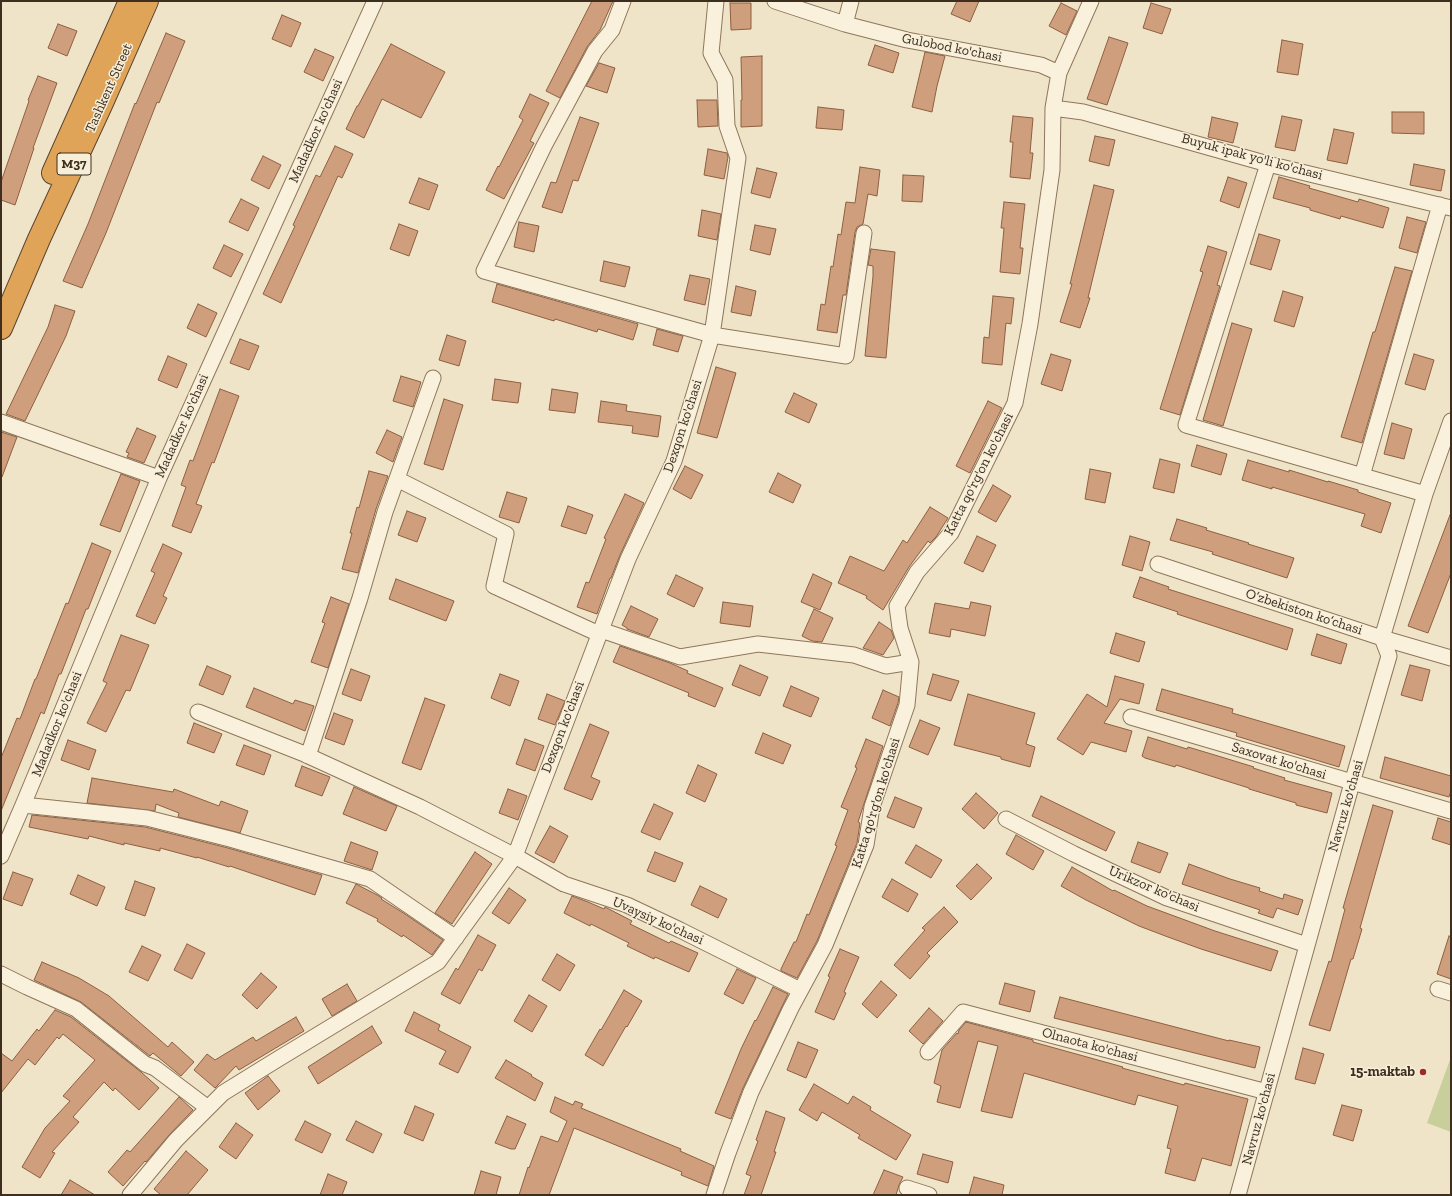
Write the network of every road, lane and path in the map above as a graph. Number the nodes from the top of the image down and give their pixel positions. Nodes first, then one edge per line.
1 (130, 1) edge
2 (147, 1) edge
3 (376, 1) edge
4 (623, 1) edge
5 (716, 1) edge
6 (775, 1) edge
7 (851, 1) edge
8 (1091, 1) edge
9 (845, 24) junction
10 (1059, 72) junction
11 (1053, 108) junction
12 (1268, 164) junction
13 (1446, 206) edge
14 (864, 233) dead end
15 (1, 291) edge
16 (1, 328) edge
17 (712, 335) junction
18 (433, 378) dead end
19 (1451, 421) edge
20 (1, 422) edge
21 (1362, 476) junction
22 (159, 478) junction
23 (397, 479) junction
24 (1425, 494) junction
25 (1158, 564) dead end
26 (600, 632) junction
27 (1382, 638) junction
28 (1451, 658) edge
29 (911, 662) junction
30 (198, 712) dead end
31 (1131, 717) dead end
32 (308, 756) junction
33 (1352, 783) junction
34 (23, 805) junction
35 (1451, 811) edge
36 (1006, 819) dead end
37 (1, 856) edge
38 (514, 856) junction
39 (456, 938) junction
40 (1307, 945) junction
41 (1, 974) edge
42 (800, 990) junction
43 (928, 1052) dead end
44 (1267, 1092) junction
45 (208, 1108) junction
46 (907, 1188) dead end
47 (130, 1195) edge
48 (714, 1195) edge
49 (929, 1195) edge
50 (1238, 1195) edge

1 - 15 highway, Tashkent Street / M37
2 - 16 highway, Tashkent Street / M37
3 - 22 street, Madadkor ko'chasi
4 - 17 street
5 - 17 street, Dexqon ko'chasi
6 - 9 street, Gulobod ko'chasi
7 - 9 street
8 - 10 street
9 - 10 street, Gulobod ko'chasi
10 - 11 street
11 - 12 street, Buyuk ipak yo'li ko'chasi
11 - 29 street, Katta qo'rg'on ko'chasi
12 - 13 street, Buyuk ipak yo'li ko'chasi
12 - 21 street
13 - 21 street
14 - 17 street
17 - 26 street, Dexqon ko'chasi
18 - 23 street
19 - 24 street
20 - 22 street
21 - 24 street
22 - 34 street, Madadkor ko'chasi
23 - 26 street
23 - 32 street
24 - 27 street
25 - 27 street, O‘zbekiston ko‘chasi
26 - 29 street
26 - 38 street, Dexqon ko'chasi
27 - 28 street, O‘zbekiston ko‘chasi
27 - 33 street, Navruz ko'chasi
29 - 42 street, Katta qo'rg'on ko'chasi
30 - 32 street, Uvaysiy ko'chasi
31 - 33 street, Saxovat ko'chasi
32 - 38 street, Uvaysiy ko'chasi
33 - 35 street, Saxovat ko'chasi
33 - 40 street, Navruz ko'chasi
34 - 37 street, Madadkor ko'chasi
34 - 39 street
36 - 40 street, Urikzor ko'chasi
38 - 39 street, Dexqon ko'chasi
38 - 42 street, Uvaysiy ko'chasi
39 - 45 street, Dexqon ko'chasi
40 - 44 street, Navruz ko'chasi
41 - 45 street
42 - 48 street, Katta qo'rg'on ko'chasi
43 - 44 street, Olnaota ko'chasi
44 - 50 street, Navruz ko'chasi
45 - 47 street, Dexqon ko'chasi
46 - 49 street

